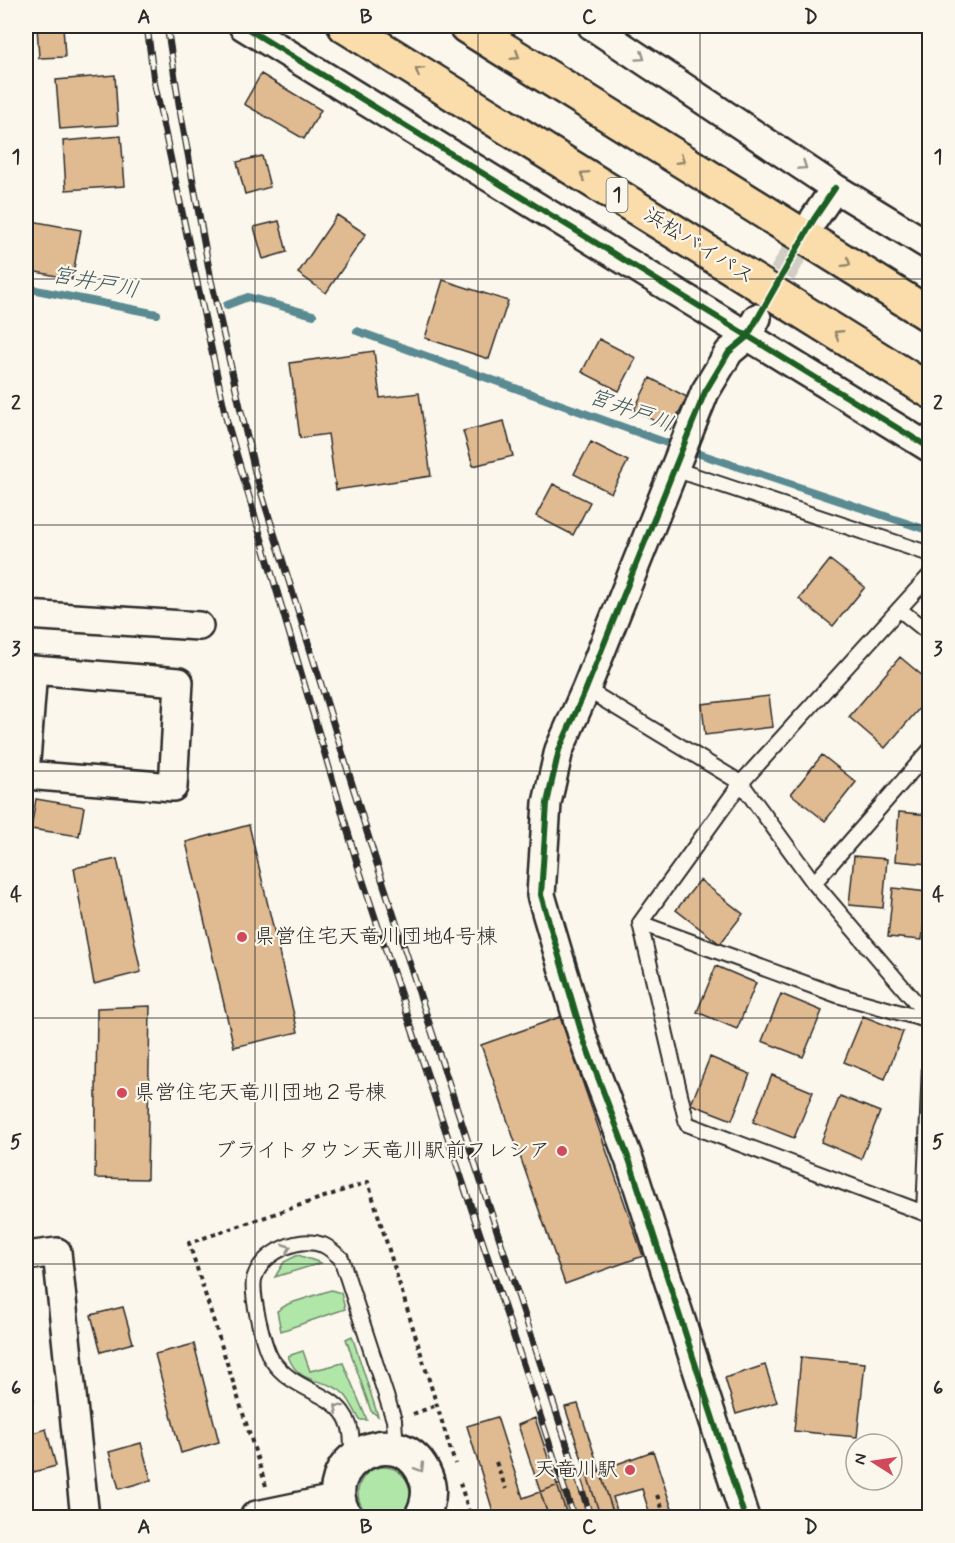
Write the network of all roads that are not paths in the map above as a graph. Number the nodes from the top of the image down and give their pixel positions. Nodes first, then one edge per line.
1 (243, 26) edge
2 (345, 26) edge
3 (466, 26) edge
4 (592, 26) edge
5 (835, 188) junction
6 (814, 219) tunnel mouth
7 (930, 246) edge
8 (930, 315) edge
9 (752, 328) junction
10 (930, 391) edge
11 (930, 448) edge
12 (675, 466) junction
13 (930, 554) edge
14 (930, 575) edge
15 (899, 609) junction
16 (26, 615) edge
17 (199, 626) dead end
18 (930, 634) edge
19 (586, 689) junction
20 (930, 750) edge
21 (26, 760) edge
22 (26, 775) edge
23 (741, 783) junction
24 (814, 883) junction
25 (640, 923) junction
26 (930, 1020) edge
27 (930, 1065) edge
28 (927, 1213) edge
29 (26, 1256) edge
30 (396, 1449) junction
31 (350, 1462) junction
32 (343, 1510) edge
33 (85, 1518) edge
34 (257, 1518) edge
35 (421, 1518) edge
36 (745, 1518) edge

1 - 9 street
10 -> 2 highway, 浜松バイパス / 1
3 -> 8 highway
4 -> 5 street
5 - 6 street
5 - 7 street
9 - 11 street
9 - 12 street
12 - 13 lane
12 - 19 street
14 - 15 lane
15 - 18 lane
15 - 23 lane
16 - 17 street
19 - 23 lane
19 - 36 street
20 - 24 lane
21 - 22 street
23 - 24 lane
23 - 25 lane
24 - 26 lane
25 - 26 lane
25 - 28 lane
27 - 28 lane
29 - 33 street
30 - 31 main road
31 -> 30 lane
30 -> 35 main road
31 - 32 main road
32 - 34 main road

